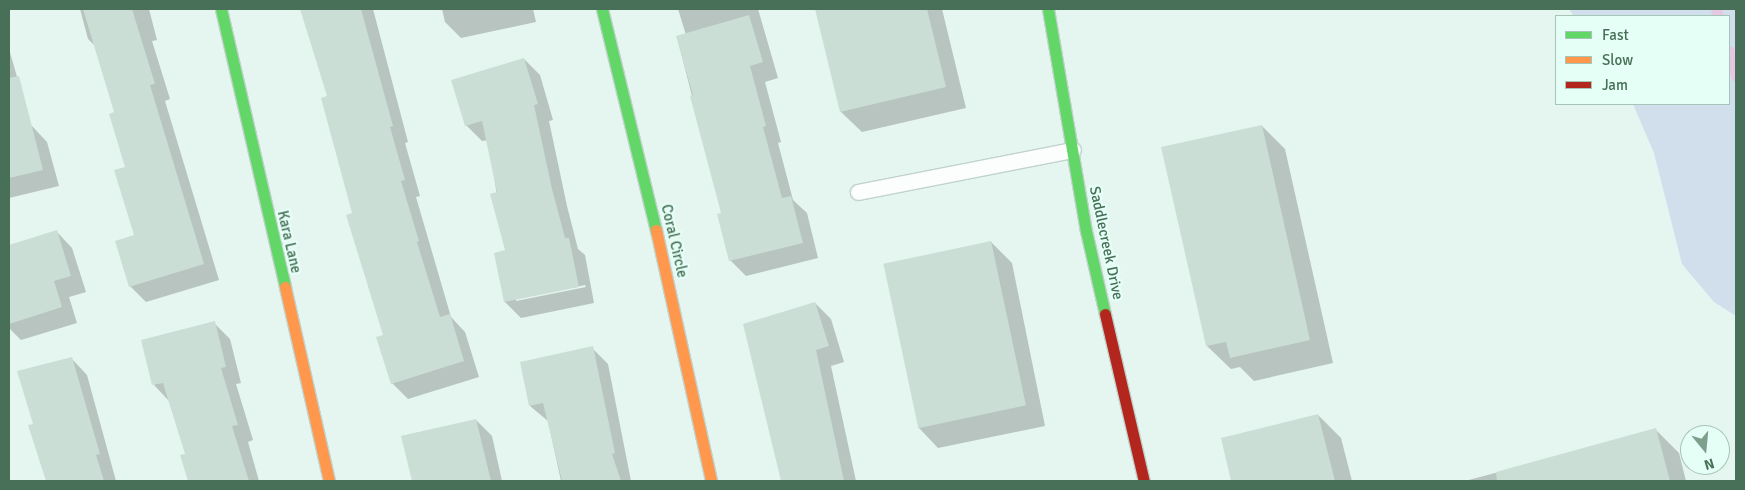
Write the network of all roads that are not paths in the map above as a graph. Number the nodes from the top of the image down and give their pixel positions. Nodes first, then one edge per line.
1 (221, 9) edge
2 (602, 9) edge
3 (1048, 9) edge
4 (1073, 150) junction
5 (858, 192) dead end
6 (329, 481) edge
7 (711, 481) edge
8 (1144, 481) edge

1 - 6 street, Kara Lane
2 - 7 street, Coral Circle
3 - 4 street, Saddlecreek Drive
4 - 5 lane
4 - 8 street, Saddlecreek Drive

